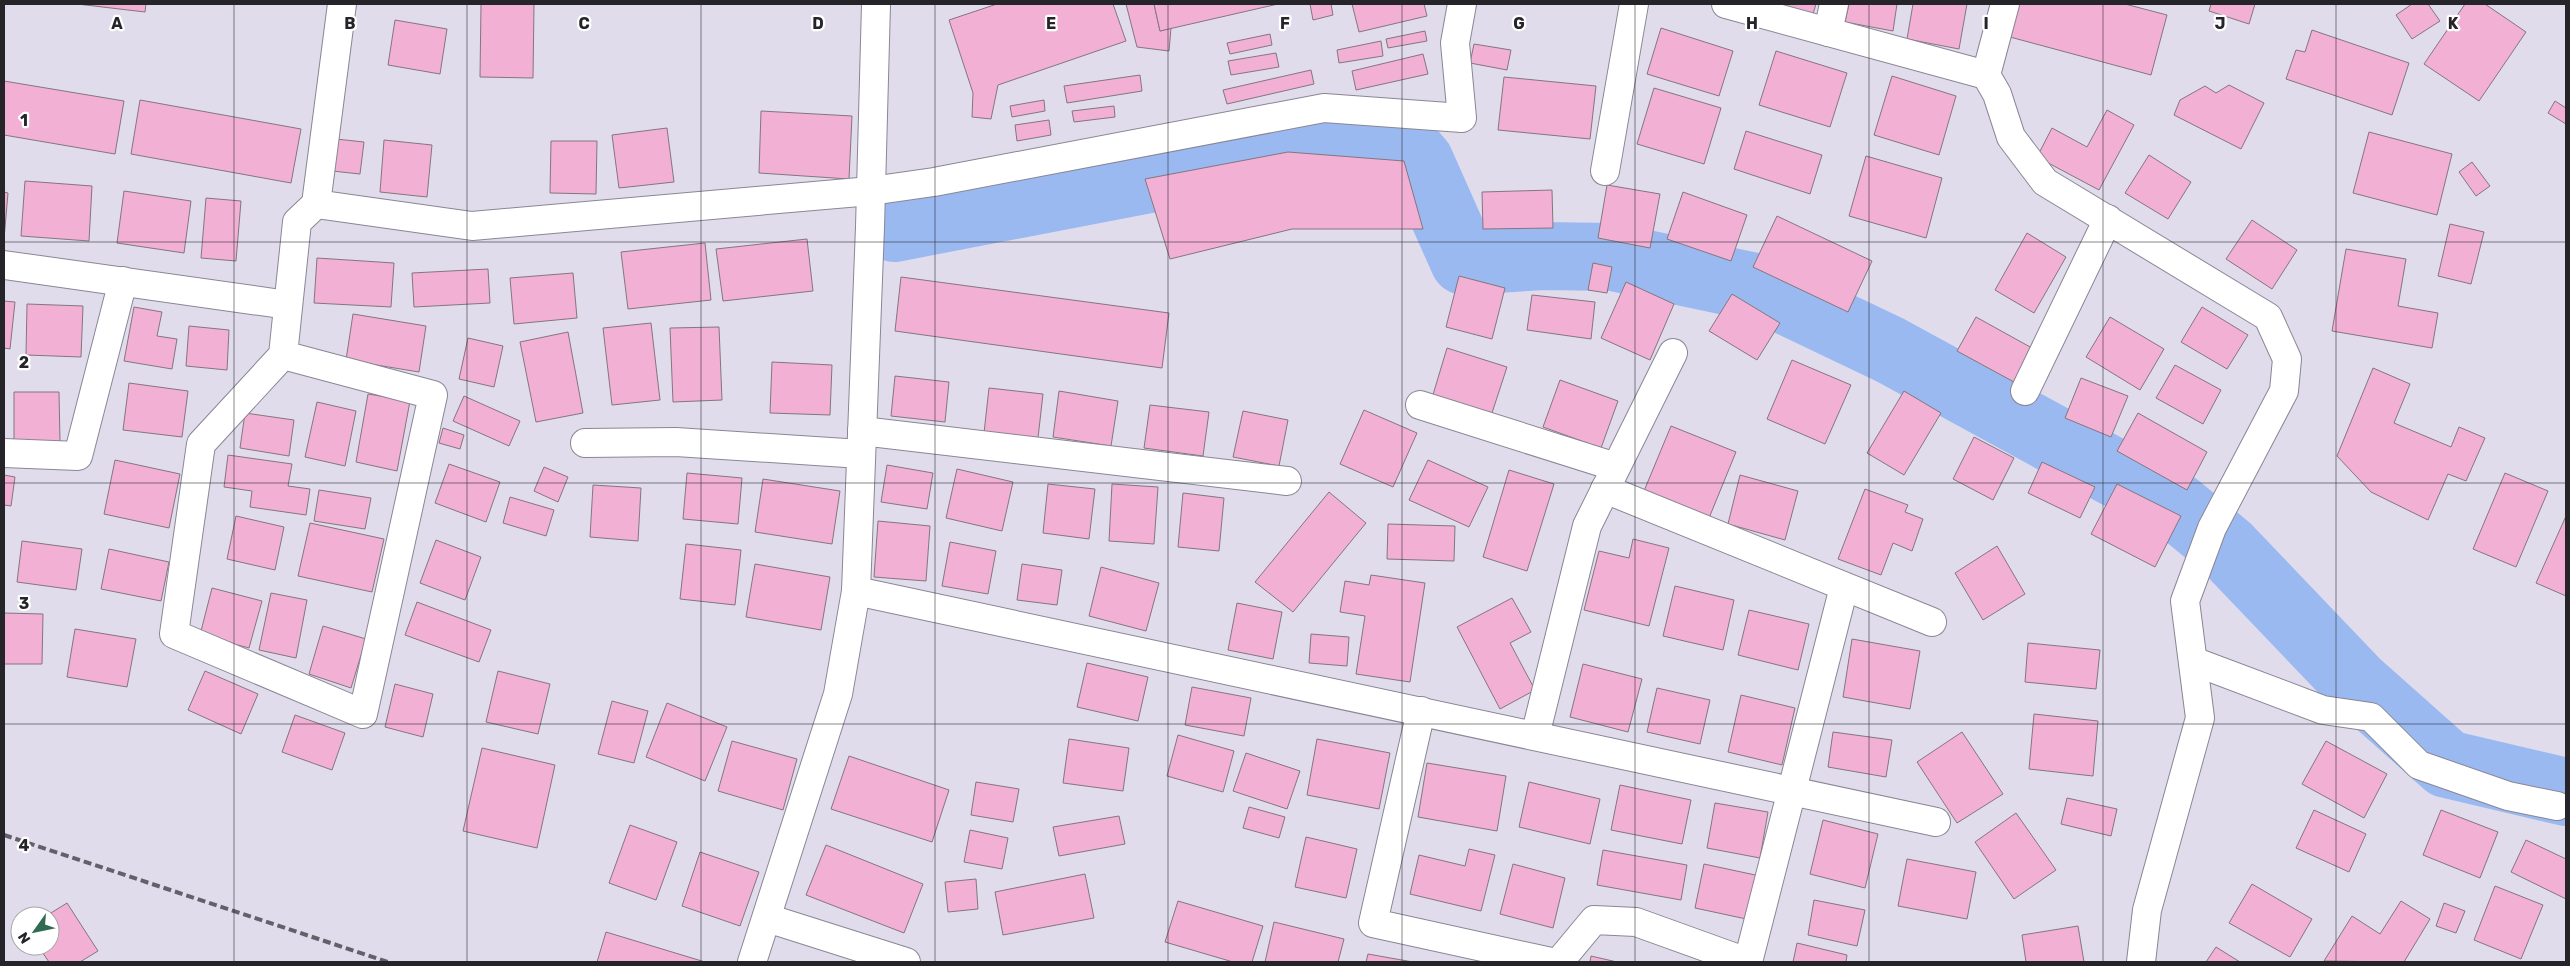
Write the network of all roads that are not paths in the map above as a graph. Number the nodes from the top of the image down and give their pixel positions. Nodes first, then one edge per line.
1 (342, 4) edge
2 (876, 4) edge
3 (1462, 4) edge
4 (1634, 4) edge
5 (1726, 4) edge
6 (1834, 4) edge
7 (2005, 4) edge
8 (1828, 32) junction
9 (1986, 75) junction
10 (1605, 171) dead end
11 (871, 191) junction
12 (316, 204) junction
13 (2108, 220) junction
14 (4, 265) edge
15 (123, 281) junction
16 (288, 305) junction
17 (1673, 353) dead end
18 (283, 355) junction
19 (2025, 390) dead end
20 (1420, 405) dead end
21 (862, 442) junction
22 (585, 443) dead end
23 (4, 453) edge
24 (1610, 478) junction
25 (1287, 480) dead end
26 (1844, 587) junction
27 (856, 591) junction
28 (1932, 622) dead end
29 (2193, 661) junction
30 (1422, 711) junction
31 (1535, 736) junction
32 (1793, 793) junction
33 (2557, 806) dead end
34 (1936, 822) dead end
35 (767, 918) junction
36 (752, 962) edge
37 (906, 962) edge
38 (1551, 962) edge
39 (1559, 962) edge
40 (1747, 962) edge
41 (2141, 962) edge

1 - 12 street
2 - 11 street
3 - 11 street
4 - 10 street
5 - 8 street
6 - 8 street
7 - 9 street
8 - 9 street
9 - 13 street
11 - 12 street
11 - 21 street
12 - 16 street
13 - 19 street
13 - 29 street
14 - 15 street
15 - 16 street
15 - 23 street
16 - 18 street
17 - 24 street
18 - 18 street
20 - 24 street
21 - 22 street
21 - 25 street
21 - 27 street
24 - 26 street
24 - 31 street
26 - 28 street
26 - 32 street
27 - 30 street
27 - 35 street
29 - 33 street
29 - 41 street
30 - 31 street
30 - 38 street
31 - 32 street
32 - 34 street
32 - 40 street
35 - 36 street
35 - 37 street
39 - 40 street

